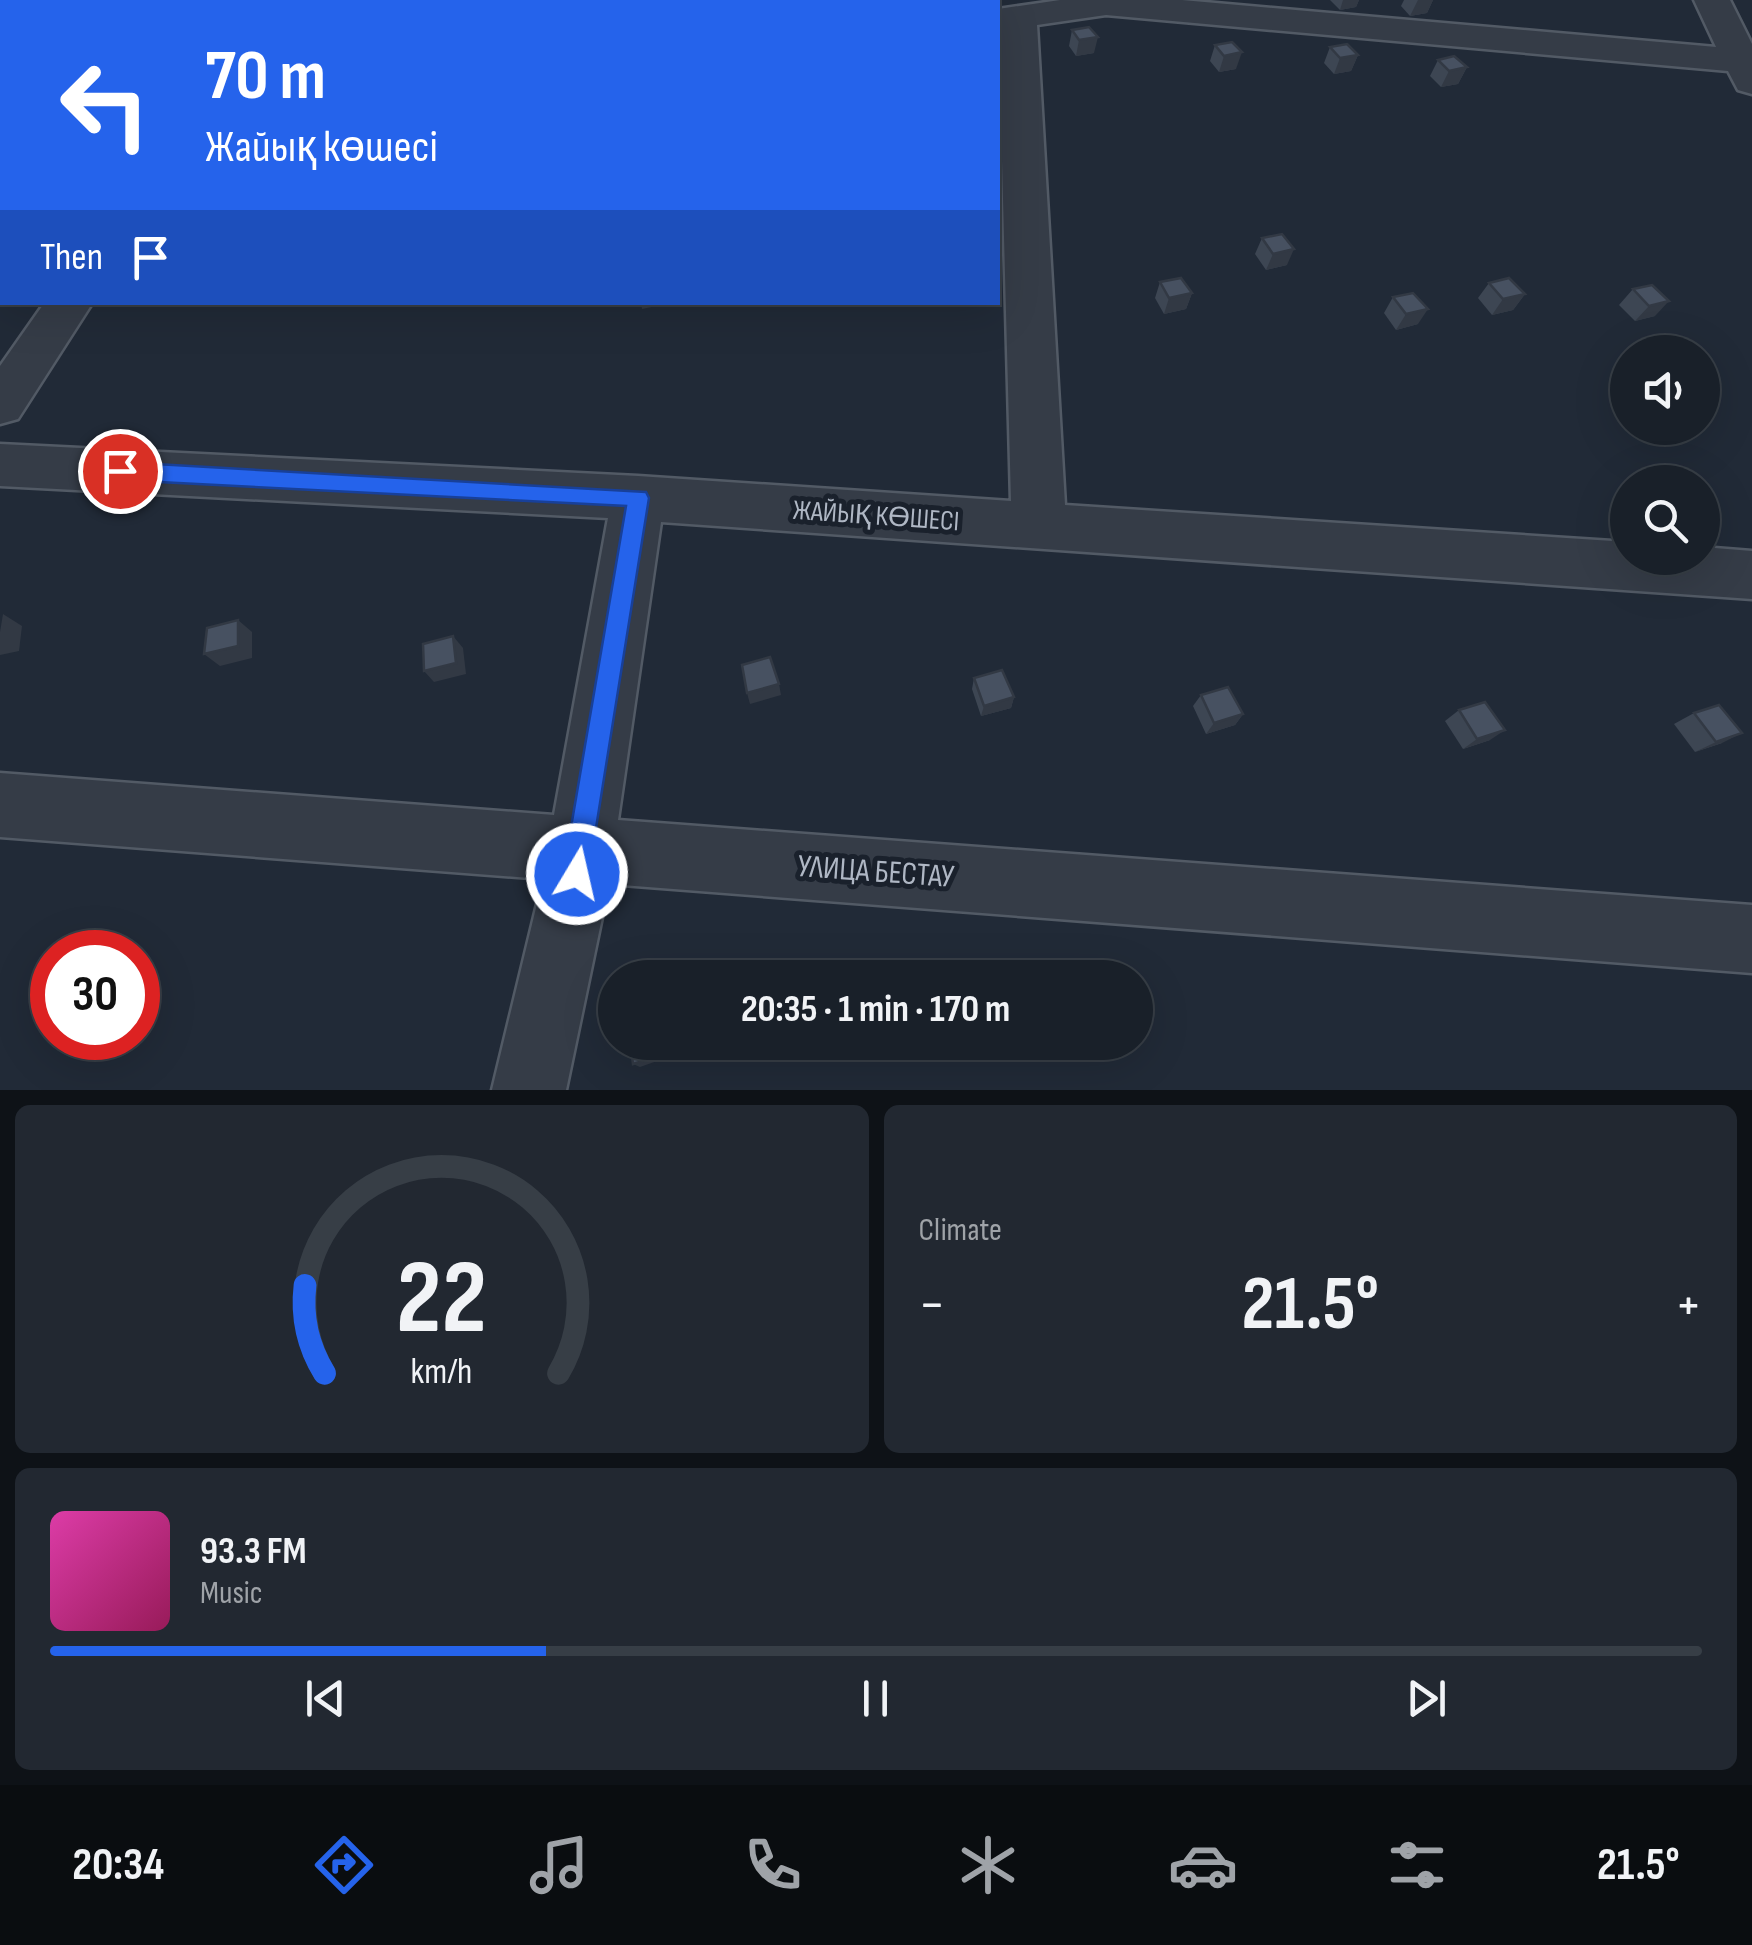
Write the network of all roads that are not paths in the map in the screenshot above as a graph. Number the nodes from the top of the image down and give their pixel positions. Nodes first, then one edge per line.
1 (1712, 0) edge
2 (1008, 18) edge
3 (1747, 72) edge
4 (68, 305) edge
5 (0, 405) edge
6 (0, 465) edge
7 (638, 498) junction
8 (1038, 528) junction
9 (1752, 575) edge
10 (0, 805) edge
11 (581, 850) junction
12 (1752, 939) edge
13 (530, 1090) edge

1 - 3 street
2 - 3 street
2 - 8 street
4 - 5 street
6 - 7 street, ЖАЙЫҚ КӨШЕСІ
7 - 8 street, ЖАЙЫҚ КӨШЕСІ
7 - 11 street
8 - 9 street, ЖАЙЫҚ КӨШЕСІ
10 - 11 street, УЛИЦА БЕСТАУ
11 - 12 street, УЛИЦА БЕСТАУ
11 - 13 street

